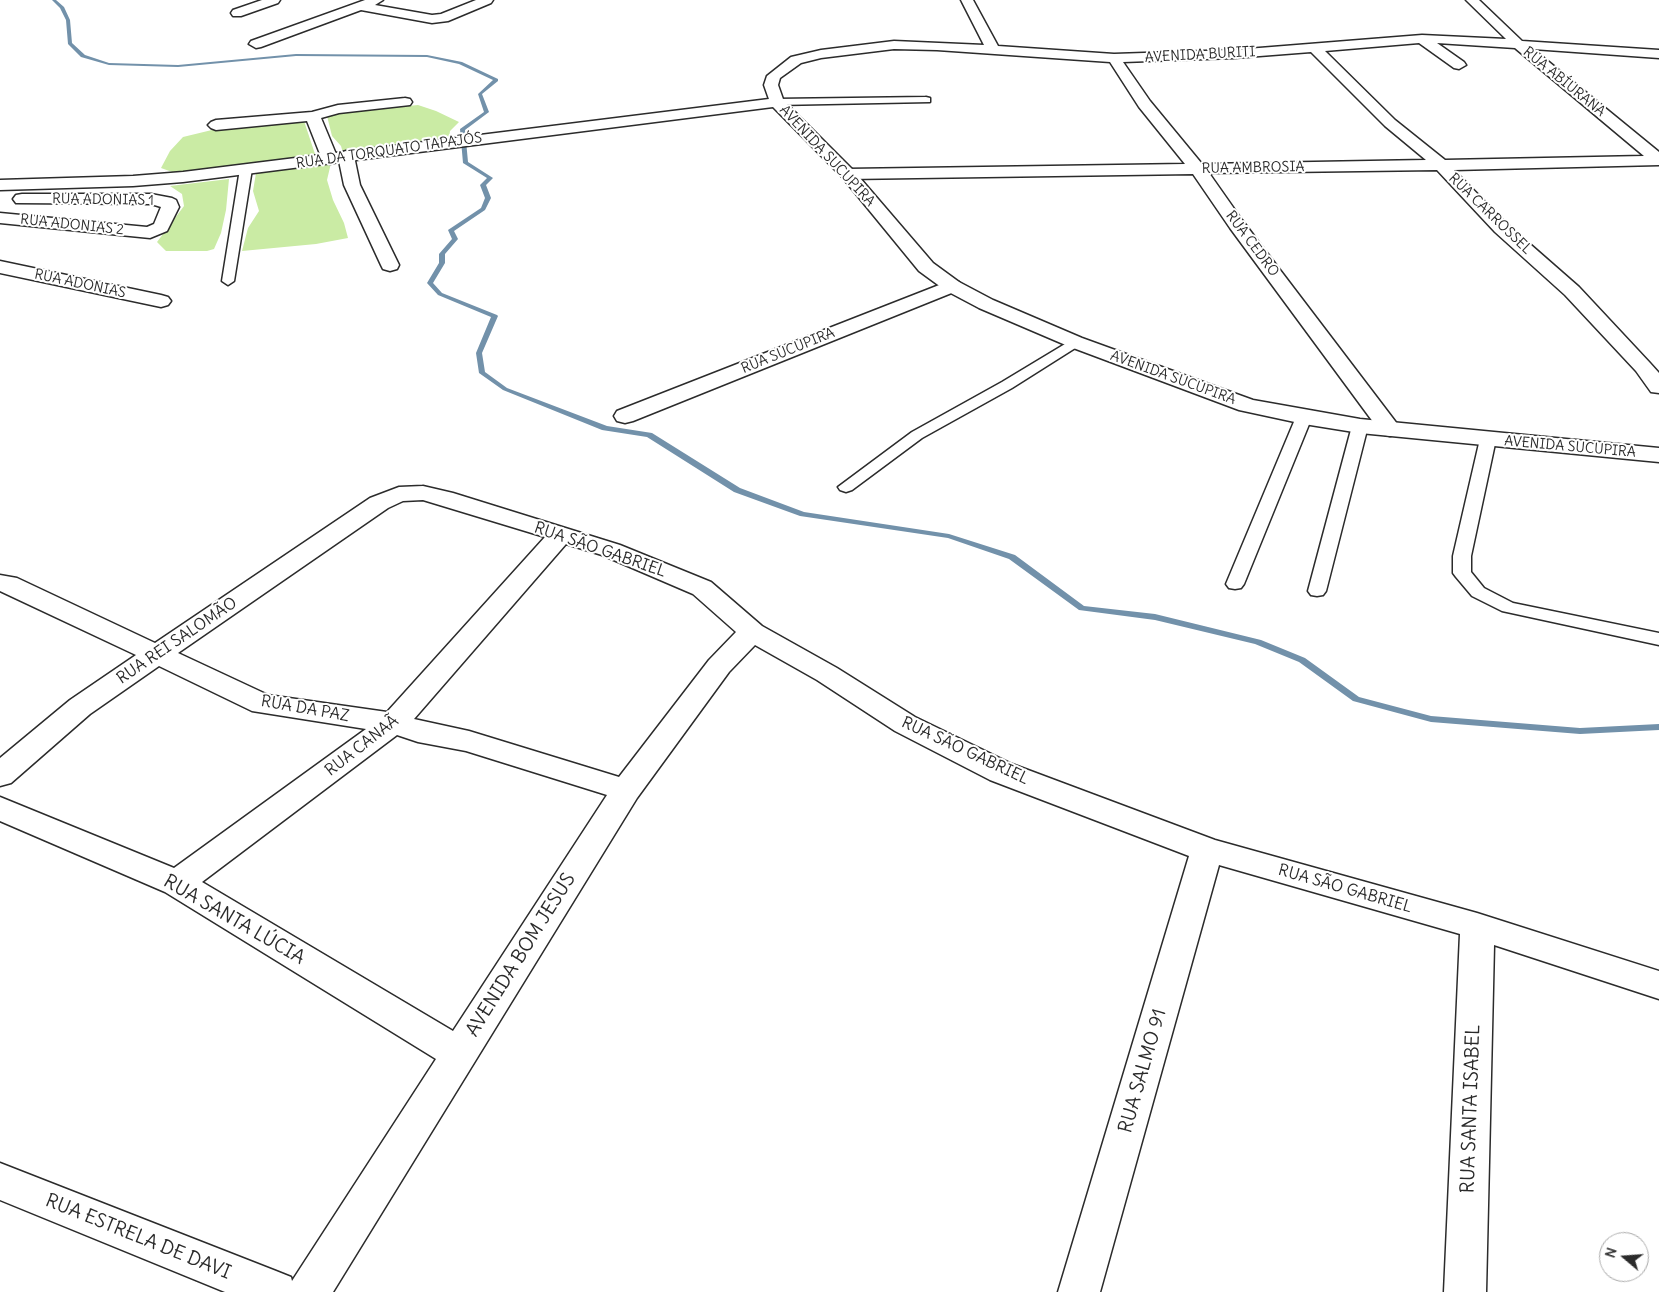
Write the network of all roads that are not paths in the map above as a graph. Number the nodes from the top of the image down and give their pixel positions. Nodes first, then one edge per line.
1 (274, 0) edge
2 (377, 0) edge
3 (488, 0) edge
4 (967, 0) edge
5 (1472, 0) edge
6 (360, 6) junction
7 (237, 13) dead end
8 (1422, 39) junction
9 (1516, 42) junction
10 (256, 44) dead end
11 (1315, 48) junction
12 (994, 51) junction
13 (1659, 54) edge
14 (1114, 58) junction
15 (1459, 65) dead end
16 (926, 100) dead end
17 (405, 102) dead end
18 (777, 102) junction
19 (313, 116) junction
20 (216, 125) dead end
21 (338, 158) junction
22 (1659, 160) edge
23 (1440, 165) junction
24 (1197, 168) junction
25 (246, 169) junction
26 (848, 174) junction
27 (49, 184) junction
28 (0, 185) edge
29 (22, 199) junction
30 (0, 211) edge
31 (0, 218) edge
32 (144, 233) joint
33 (390, 265) dead end
34 (0, 267) edge
35 (228, 282) dead end
36 (952, 286) junction
37 (160, 301) dead end
38 (1075, 342) junction
39 (1659, 387) edge
40 (625, 416) dead end
41 (1304, 416) junction
42 (1360, 426) junction
43 (1390, 429) junction
44 (1488, 439) junction
45 (1659, 454) edge
46 (846, 487) dead end
47 (362, 516) joint
48 (561, 535) junction
49 (0, 583) edge
50 (1235, 584) dead end
51 (1317, 591) dead end
52 (752, 632) junction
53 (1659, 639) edge
54 (156, 655) junction
55 (394, 723) junction
56 (0, 775) edge
57 (626, 790) junction
58 (0, 808) edge
59 (1207, 850) junction
60 (177, 883) junction
61 (1477, 926) junction
62 (1659, 985) edge
63 (458, 1053) junction
64 (0, 1181) edge
65 (276, 1292) edge
66 (309, 1292) edge
67 (1079, 1292) edge
68 (1465, 1292) edge

1 - 7 street
2 - 6 street
3 - 6 street
4 - 12 street
5 - 9 street, RUA ABÍURANA
6 - 10 street
8 - 9 street, AVENIDA BURITI
8 - 11 street, AVENIDA BURITI
8 - 15 street
9 - 13 street, AVENIDA BURITI
9 - 22 street, RUA ABÍURANA
11 - 14 street, AVENIDA BURITI
11 - 23 street, RUA CARROSSEL
12 - 14 street, AVENIDA BURITI
12 - 18 street, AVENIDA BURITI
14 - 24 street, RUA CEDRO
16 - 18 lane
17 - 19 street
18 - 21 street, RUA DA TORQUATO TAPAJÓS
18 - 26 street, AVENIDA SUCUPIRA
19 - 20 street
19 - 21 street
21 - 25 street, RUA DA TORQUATO TAPAJÓS
21 - 33 street
22 - 23 street, RUA AMBROSIA
23 - 24 street, RUA AMBROSIA
23 - 39 street, RUA CARROSSEL
24 - 26 street, RUA AMBROSIA
24 - 43 street, RUA CEDRO
25 - 27 street, RUA DA TORQUATO TAPAJÓS
25 - 35 lane
26 - 36 street, AVENIDA SUCUPIRA
27 - 28 street, RUA DA TORQUATO TAPAJÓS
27 - 29 street
29 - 30 street
29 - 32 street, RUA ADONIAS 1
31 - 32 street, RUA ADONIAS 2
34 - 37 street, RUA ADONIAS
36 - 38 street, AVENIDA SUCUPIRA
36 - 40 street, RUA SUCUPIRA
38 - 41 street, AVENIDA SUCUPIRA
38 - 46 lane
41 - 42 street, AVENIDA SUCUPIRA
41 - 50 lane
42 - 43 street, AVENIDA SUCUPIRA
42 - 51 lane
43 - 44 street, AVENIDA SUCUPIRA
44 - 45 street, AVENIDA SUCUPIRA
44 - 53 lane
47 - 48 street, RUA SÃO GABRIEL
47 - 54 street, RUA REI SALOMÃO
48 - 52 street, RUA SÃO GABRIEL
48 - 55 street, RUA CANAÃ
49 - 54 street, RUA DA PAZ
52 - 57 street, AVENIDA BOM JESUS
52 - 59 street, RUA SÃO GABRIEL
54 - 55 street, RUA DA PAZ
54 - 56 street, RUA REI SALOMÃO
55 - 57 street, RUA DA PAZ
55 - 60 street, RUA CANAÃ
57 - 63 street, AVENIDA BOM JESUS
58 - 60 street, RUA SANTA LÚCIA
59 - 61 street, RUA SÃO GABRIEL
59 - 67 street, RUA SALMO 91
60 - 63 street, RUA SANTA LÚCIA
61 - 62 street, RUA SÃO GABRIEL
61 - 68 street, RUA SANTA ISABEL
63 - 66 street, AVENIDA BOM JESUS
64 - 65 street, RUA ESTRELA DE DAVI

